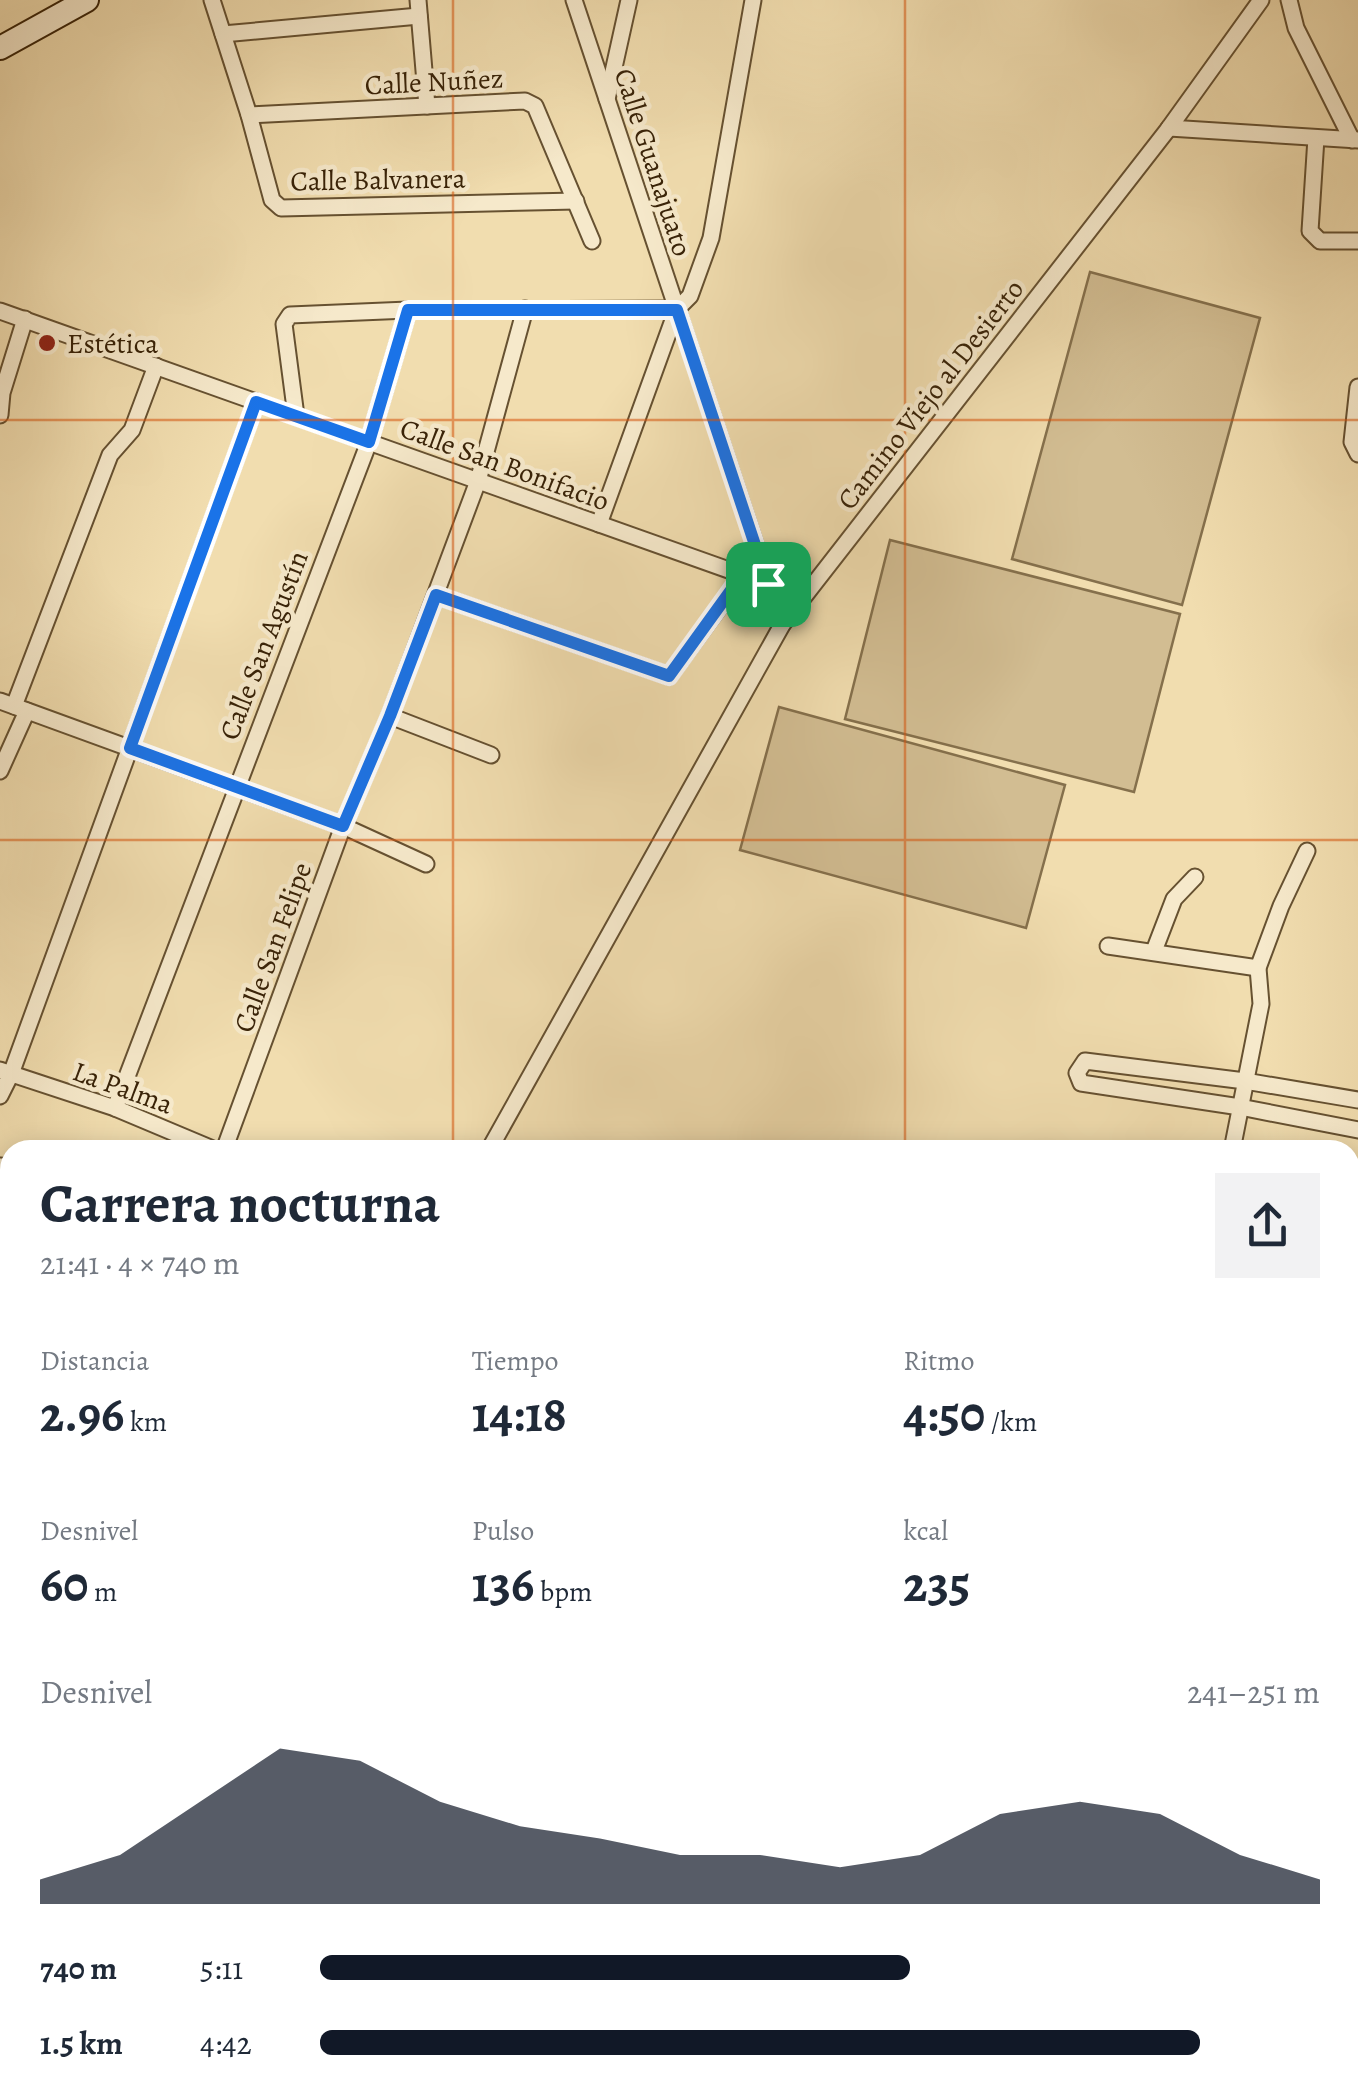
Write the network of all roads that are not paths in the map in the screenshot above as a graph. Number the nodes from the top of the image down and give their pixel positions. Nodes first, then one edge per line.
1 (86, 0) edge
2 (212, 0) edge
3 (574, 0) edge
4 (629, 0) edge
5 (753, 0) edge
6 (1261, 0) edge
7 (1289, 0) edge
8 (419, 8) edge
9 (222, 34) junction
10 (0, 48) edge
11 (607, 99) junction
12 (427, 106) junction
13 (249, 115) junction
14 (1169, 128) junction
15 (1316, 138) junction
16 (1355, 140) edge
17 (576, 201) junction
18 (592, 241) dead end
19 (1358, 241) edge
20 (526, 309) junction
21 (408, 310) junction
22 (677, 310) junction
23 (0, 311) edge
24 (25, 320) junction
25 (156, 366) junction
26 (1358, 387) edge
27 (256, 402) junction
28 (0, 415) edge
29 (296, 416) junction
30 (369, 442) junction
31 (1358, 454) edge
32 (478, 481) junction
33 (599, 524) junction
34 (742, 575) junction
35 (768, 584) junction
36 (436, 595) junction
37 (782, 625) junction
38 (14, 706) edge
39 (390, 716) junction
40 (130, 748) junction
41 (490, 755) dead end
42 (0, 771) edge
43 (236, 786) junction
44 (343, 826) junction
45 (1307, 852) dead end
46 (426, 864) dead end
47 (1195, 877) dead end
48 (1108, 946) dead end
49 (1154, 951) junction
50 (1258, 968) junction
51 (6, 1072) edge
52 (1245, 1081) junction
53 (0, 1096) edge
54 (1358, 1100) edge
55 (1240, 1106) junction
56 (115, 1108) junction
57 (1358, 1130) edge
58 (191, 1140) edge
59 (228, 1140) edge
60 (495, 1140) edge
61 (1234, 1140) edge

1 - 10 street
2 - 9 street, Calle Balvanera
3 - 11 street, Calle Guanajuato
4 - 11 street
5 - 22 street
6 - 14 street, Camino Viejo al Desierto
7 - 16 street
8 - 9 street
8 - 12 street
9 - 13 street, Calle Balvanera
11 - 22 street, Calle Guanajuato
12 - 13 street, Calle Nuñez
12 - 17 street, Calle Nuñez
13 - 17 street, Calle Balvanera
14 - 15 street
14 - 37 street, Camino Viejo al Desierto
15 - 16 street
15 - 19 street
17 - 18 street, Calle Nuñez
20 - 21 street
20 - 22 street
20 - 32 street, Calle San Felipe
21 - 29 street
21 - 30 street, Calle San Agustín
22 - 33 street
22 - 35 street, Calle Guanajuato
23 - 24 street, Calle San Bonifacio
24 - 25 street, Calle San Bonifacio
24 - 28 street
25 - 27 street, Calle San Bonifacio
25 - 38 street
26 - 31 street
27 - 29 street, Calle San Bonifacio
27 - 40 street
29 - 30 street, Calle San Bonifacio
30 - 32 street, Calle San Bonifacio
30 - 43 street, Calle San Agustín
32 - 33 street, Calle San Bonifacio
32 - 36 street, Calle San Felipe
33 - 34 street, Calle San Bonifacio
34 - 35 street, Calle San Bonifacio
34 - 36 street
35 - 37 street, Calle Guanajuato
36 - 39 street, Calle San Felipe
37 - 60 street, Camino Viejo al Desierto
38 - 40 street
38 - 42 street
39 - 41 street
39 - 44 street, Calle San Felipe
40 - 43 street
40 - 51 street
43 - 44 street
43 - 56 street, Calle San Agustín
44 - 46 street
44 - 59 street, Calle San Felipe
45 - 50 street
47 - 49 street
48 - 49 street
49 - 50 street
50 - 52 street
51 - 53 street
51 - 56 street, La Palma
52 - 54 street
52 - 55 street
52 - 55 street
55 - 57 street
55 - 61 street
56 - 58 street, La Palma

